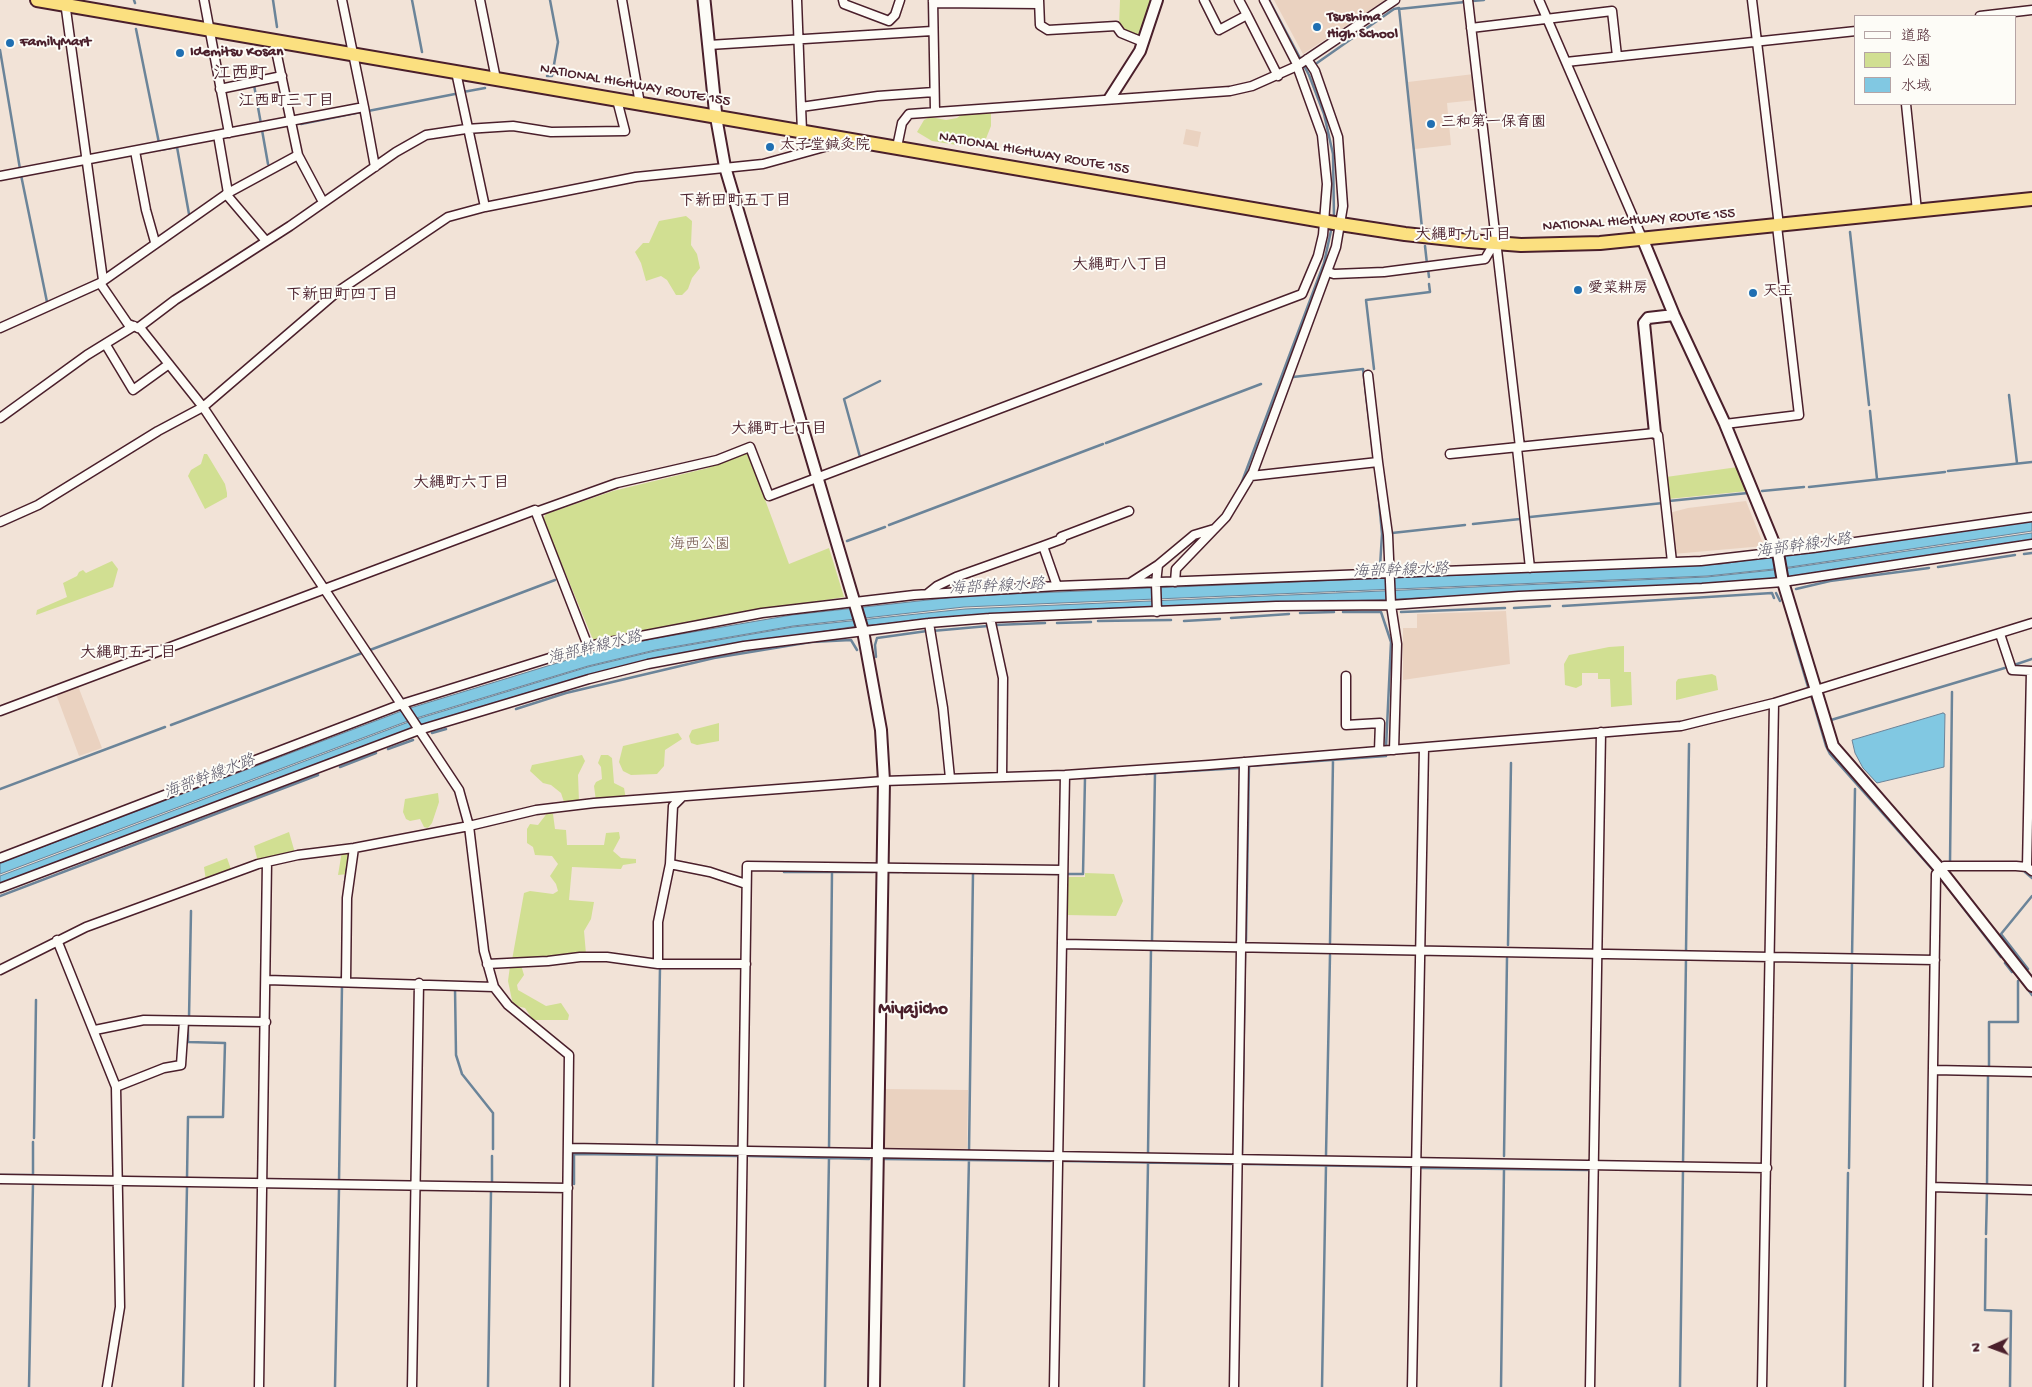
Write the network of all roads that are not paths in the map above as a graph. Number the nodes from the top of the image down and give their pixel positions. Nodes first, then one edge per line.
1 (38, 0) edge
2 (204, 0) edge
3 (342, 0) edge
4 (480, 0) edge
5 (622, 0) edge
6 (704, 0) edge
7 (797, 0) edge
8 (843, 0) edge
9 (900, 0) edge
10 (933, 0) edge
11 (1157, 0) edge
12 (1204, 0) edge
13 (1239, 0) edge
14 (1264, 0) edge
15 (1395, 0) edge
16 (1468, 0) edge
17 (1539, 0) edge
18 (1752, 0) edge
19 (65, 2) edge
20 (1009, 2) edge
21 (1039, 2) edge
22 (2032, 10) edge
23 (1989, 15) edge
24 (1247, 16) junction
25 (1548, 19) junction
26 (1471, 28) junction
27 (209, 30) junction
28 (1854, 30) edge
29 (932, 31) junction
30 (799, 39) junction
31 (274, 41) junction
32 (1143, 42) junction
33 (1757, 42) junction
34 (709, 45) junction
35 (352, 54) junction
36 (1617, 56) junction
37 (1566, 62) junction
38 (1301, 64) junction
39 (456, 72) junction
40 (282, 76) junction
41 (1278, 76) junction
42 (496, 79) junction
43 (220, 89) junction
44 (934, 92) junction
45 (1110, 98) junction
46 (617, 100) junction
47 (640, 104) junction
48 (1906, 105) edge
49 (364, 107) junction
50 (801, 107) junction
51 (935, 111) junction
52 (716, 117) junction
53 (291, 120) junction
54 (466, 129) junction
55 (802, 131) junction
56 (229, 133) junction
57 (218, 135) junction
58 (852, 140) junction
59 (897, 147) junction
60 (135, 151) junction
61 (298, 155) junction
62 (86, 160) junction
63 (375, 167) junction
64 (725, 167) junction
65 (0, 176) edge
66 (227, 193) junction
67 (2032, 199) edge
68 (323, 202) junction
69 (485, 207) junction
70 (1917, 211) junction
71 (1325, 221) junction
72 (1340, 224) junction
73 (1778, 226) junction
74 (1643, 240) junction
75 (266, 241) junction
76 (155, 242) junction
77 (1495, 242) junction
78 (1328, 272) junction
79 (101, 281) junction
80 (1314, 286) junction
81 (1674, 316) junction
82 (136, 327) junction
83 (0, 328) edge
84 (106, 346) junction
85 (169, 364) junction
86 (1368, 375) dead end
87 (203, 406) junction
88 (0, 418) edge
89 (1725, 424) junction
90 (1655, 432) junction
91 (1518, 447) junction
92 (1450, 454) dead end
93 (1378, 462) junction
94 (1251, 476) junction
95 (817, 477) junction
96 (1129, 511) dead end
97 (536, 512) junction
98 (2032, 517) edge
99 (0, 522) edge
100 (1216, 528) junction
101 (2032, 544) edge
102 (1043, 546) junction
103 (1779, 555) junction
104 (1672, 562) junction
105 (1158, 565) junction
106 (1530, 568) junction
107 (1390, 573) junction
108 (1783, 581) junction
109 (1175, 582) junction
110 (1128, 584) junction
111 (1156, 585) junction
112 (1057, 586) junction
113 (325, 589) junction
114 (928, 594) junction
115 (854, 603) junction
116 (1391, 605) junction
117 (1157, 611) junction
118 (990, 618) junction
119 (928, 623) junction
120 (2032, 623) edge
121 (862, 630) junction
122 (2000, 634) junction
123 (588, 646) junction
124 (1346, 676) dead end
125 (1815, 690) junction
126 (1774, 703) junction
127 (403, 705) junction
128 (0, 711) edge
129 (419, 730) junction
130 (1601, 732) junction
131 (1424, 748) junction
132 (1394, 750) junction
133 (1379, 751) junction
134 (1244, 762) junction
135 (1065, 775) junction
136 (1002, 776) junction
137 (950, 778) junction
138 (884, 782) junction
139 (682, 797) junction
140 (660, 799) junction
141 (673, 806) junction
142 (469, 826) junction
143 (354, 848) junction
144 (0, 858) edge
145 (268, 862) junction
146 (670, 864) junction
147 (882, 867) junction
148 (1940, 869) junction
149 (2029, 869) edge
150 (1063, 870) junction
151 (746, 884) junction
152 (0, 888) edge
153 (57, 940) junction
154 (1062, 944) junction
155 (1241, 948) junction
156 (1420, 950) junction
157 (1598, 954) junction
158 (1770, 957) junction
159 (1935, 960) junction
160 (488, 964) junction
161 (658, 964) junction
162 (746, 964) junction
163 (0, 970) edge
164 (267, 980) junction
165 (346, 981) junction
166 (419, 983) junction
167 (2032, 986) edge
168 (494, 987) junction
169 (184, 1021) junction
170 (266, 1022) junction
171 (94, 1030) junction
172 (1934, 1070) junction
173 (2032, 1072) edge
174 (116, 1087) junction
175 (569, 1148) junction
176 (742, 1151) junction
177 (878, 1154) junction
178 (1058, 1156) junction
179 (1237, 1159) junction
180 (1415, 1162) junction
181 (1594, 1166) junction
182 (1766, 1168) junction
183 (0, 1179) edge
184 (118, 1180) junction
185 (262, 1182) junction
186 (415, 1185) junction
187 (1932, 1187) junction
188 (568, 1188) junction
189 (2032, 1190) edge
190 (107, 1387) edge
191 (259, 1387) edge
192 (412, 1387) edge
193 (565, 1387) edge
194 (739, 1387) edge
195 (874, 1387) edge
196 (1054, 1387) edge
197 (1234, 1387) edge
198 (1412, 1387) edge
199 (1590, 1387) edge
200 (1762, 1387) edge
201 (1928, 1387) edge

1 - 19 highway, NATIONAL HIGHWAY ROUTE 155
2 - 27 street
3 - 35 street
4 - 42 street
5 - 47 street
6 - 34 main road
7 - 30 street
8 - 9 street
10 - 20 street
10 - 29 street
11 - 32 street
12 - 24 street
13 - 24 street
14 - 38 street
15 - 38 street
16 - 26 street
17 - 25 street
18 - 33 street
19 - 27 highway, NATIONAL HIGHWAY ROUTE 155
19 - 62 street
20 - 21 street
21 - 32 street
22 - 23 street
24 - 41 street
25 - 26 street
25 - 36 street
25 - 37 street
26 - 77 street
27 - 31 highway, NATIONAL HIGHWAY ROUTE 155
27 - 43 street
28 - 33 street
29 - 30 street
29 - 44 street
30 - 34 street
30 - 50 street
31 - 35 highway, NATIONAL HIGHWAY ROUTE 155
31 - 40 street
32 - 45 street
33 - 36 street
33 - 73 street
34 - 52 main road
35 - 39 highway, NATIONAL HIGHWAY ROUTE 155
35 - 49 street
36 - 37 street
37 - 74 street
38 - 41 street
38 - 71 street
38 - 72 street
39 - 42 highway, NATIONAL HIGHWAY ROUTE 155
39 - 54 street
40 - 43 street
40 - 53 street
41 - 45 street
42 - 46 highway, NATIONAL HIGHWAY ROUTE 155
43 - 56 street
44 - 50 street
44 - 51 street
45 - 51 street
46 - 47 highway, NATIONAL HIGHWAY ROUTE 155
46 - 54 street
47 - 52 highway, NATIONAL HIGHWAY ROUTE 155
48 - 70 street
49 - 53 street
49 - 63 street
50 - 55 street
51 - 59 street
52 - 55 highway, NATIONAL HIGHWAY ROUTE 155
52 - 64 street
53 - 56 street
53 - 61 street
54 - 63 street
54 - 69 street
55 - 58 highway, NATIONAL HIGHWAY ROUTE 155
56 - 57 street
57 - 60 street
57 - 66 street
58 - 59 highway, NATIONAL HIGHWAY ROUTE 155
58 - 64 street
59 - 71 highway, NATIONAL HIGHWAY ROUTE 155
60 - 62 street
60 - 76 street
61 - 66 street
61 - 68 street
62 - 65 street
62 - 79 street
63 - 68 street
64 - 69 street
64 - 95 street
66 - 75 street
66 - 76 street
67 - 70 highway, NATIONAL HIGHWAY ROUTE 155
68 - 75 street
69 - 87 street
70 - 73 highway, NATIONAL HIGHWAY ROUTE 155
71 - 72 highway, NATIONAL HIGHWAY ROUTE 155
71 - 80 street
72 - 77 highway, NATIONAL HIGHWAY ROUTE 155
72 - 78 street
73 - 74 highway, NATIONAL HIGHWAY ROUTE 155
73 - 89 street
74 - 77 highway, NATIONAL HIGHWAY ROUTE 155
74 - 81 street
75 - 82 street
76 - 79 street
77 - 78 street
77 - 91 street
78 - 80 street
79 - 82 street
79 - 83 street
80 - 94 street
80 - 95 street
81 - 89 street
81 - 90 street
82 - 84 street
82 - 85 street
84 - 85 street
84 - 88 street
85 - 87 street
86 - 93 street
87 - 99 street
87 - 113 street
89 - 103 street
90 - 91 street
90 - 104 street
91 - 92 street
91 - 106 street
93 - 94 street
93 - 107 street
94 - 100 street
95 - 97 street
95 - 115 street
96 - 102 street
97 - 113 street
97 - 123 street
98 - 103 street
100 - 105 street
100 - 109 street
101 - 108 street
102 - 112 street
102 - 114 street
103 - 104 street
103 - 108 street
104 - 106 street
105 - 110 street
105 - 111 street
106 - 107 street
107 - 109 street
107 - 116 street
108 - 116 street
108 - 125 street
109 - 111 street
110 - 111 street
110 - 112 street
111 - 117 street
112 - 114 street
113 - 127 street
113 - 128 street
114 - 115 street
115 - 121 street
115 - 123 street
116 - 117 street
116 - 132 street
117 - 118 street
118 - 119 street
118 - 136 street
119 - 121 street
119 - 137 street
120 - 122 street
121 - 129 street
121 - 138 street
122 - 125 street
122 - 149 street
123 - 127 street
124 - 133 street
125 - 126 street
125 - 148 street
126 - 130 street
126 - 158 street
127 - 129 street
127 - 144 street
129 - 142 street
129 - 152 street
130 - 131 street
130 - 157 street
131 - 132 street
131 - 156 street
132 - 133 street
133 - 134 street
134 - 135 street
134 - 155 street
135 - 136 street
135 - 150 street
136 - 137 street
137 - 138 street
138 - 139 street
138 - 147 street
139 - 140 street
139 - 141 street
140 - 141 street
140 - 142 street
141 - 146 street
142 - 143 street
142 - 160 street
143 - 145 street
143 - 165 street
145 - 153 street
145 - 164 street
146 - 151 street
146 - 161 street
147 - 150 street
147 - 151 street
147 - 177 street
148 - 149 street
148 - 159 street
148 - 167 street
150 - 154 street
151 - 162 street
153 - 163 street
153 - 171 street
154 - 155 street
154 - 178 street
155 - 156 street
155 - 179 street
156 - 157 street
156 - 180 street
157 - 158 street
157 - 181 street
158 - 159 street
158 - 182 street
159 - 172 street
160 - 161 street
160 - 168 street
161 - 162 street
162 - 176 street
164 - 165 street
164 - 170 street
165 - 166 street
166 - 168 street
166 - 186 street
168 - 175 street
169 - 170 street
169 - 171 street
169 - 174 street
170 - 185 street
171 - 174 street
172 - 173 street
172 - 187 street
174 - 184 street
175 - 176 street
175 - 188 street
176 - 177 street
176 - 194 street
177 - 178 street
177 - 195 street
178 - 179 street
178 - 196 street
179 - 180 street
179 - 197 street
180 - 181 street
180 - 198 street
181 - 182 street
181 - 199 street
182 - 200 street
183 - 184 street
184 - 185 street
184 - 190 street
185 - 186 street
185 - 191 street
186 - 188 street
186 - 192 street
187 - 189 street
187 - 201 street
188 - 193 street

